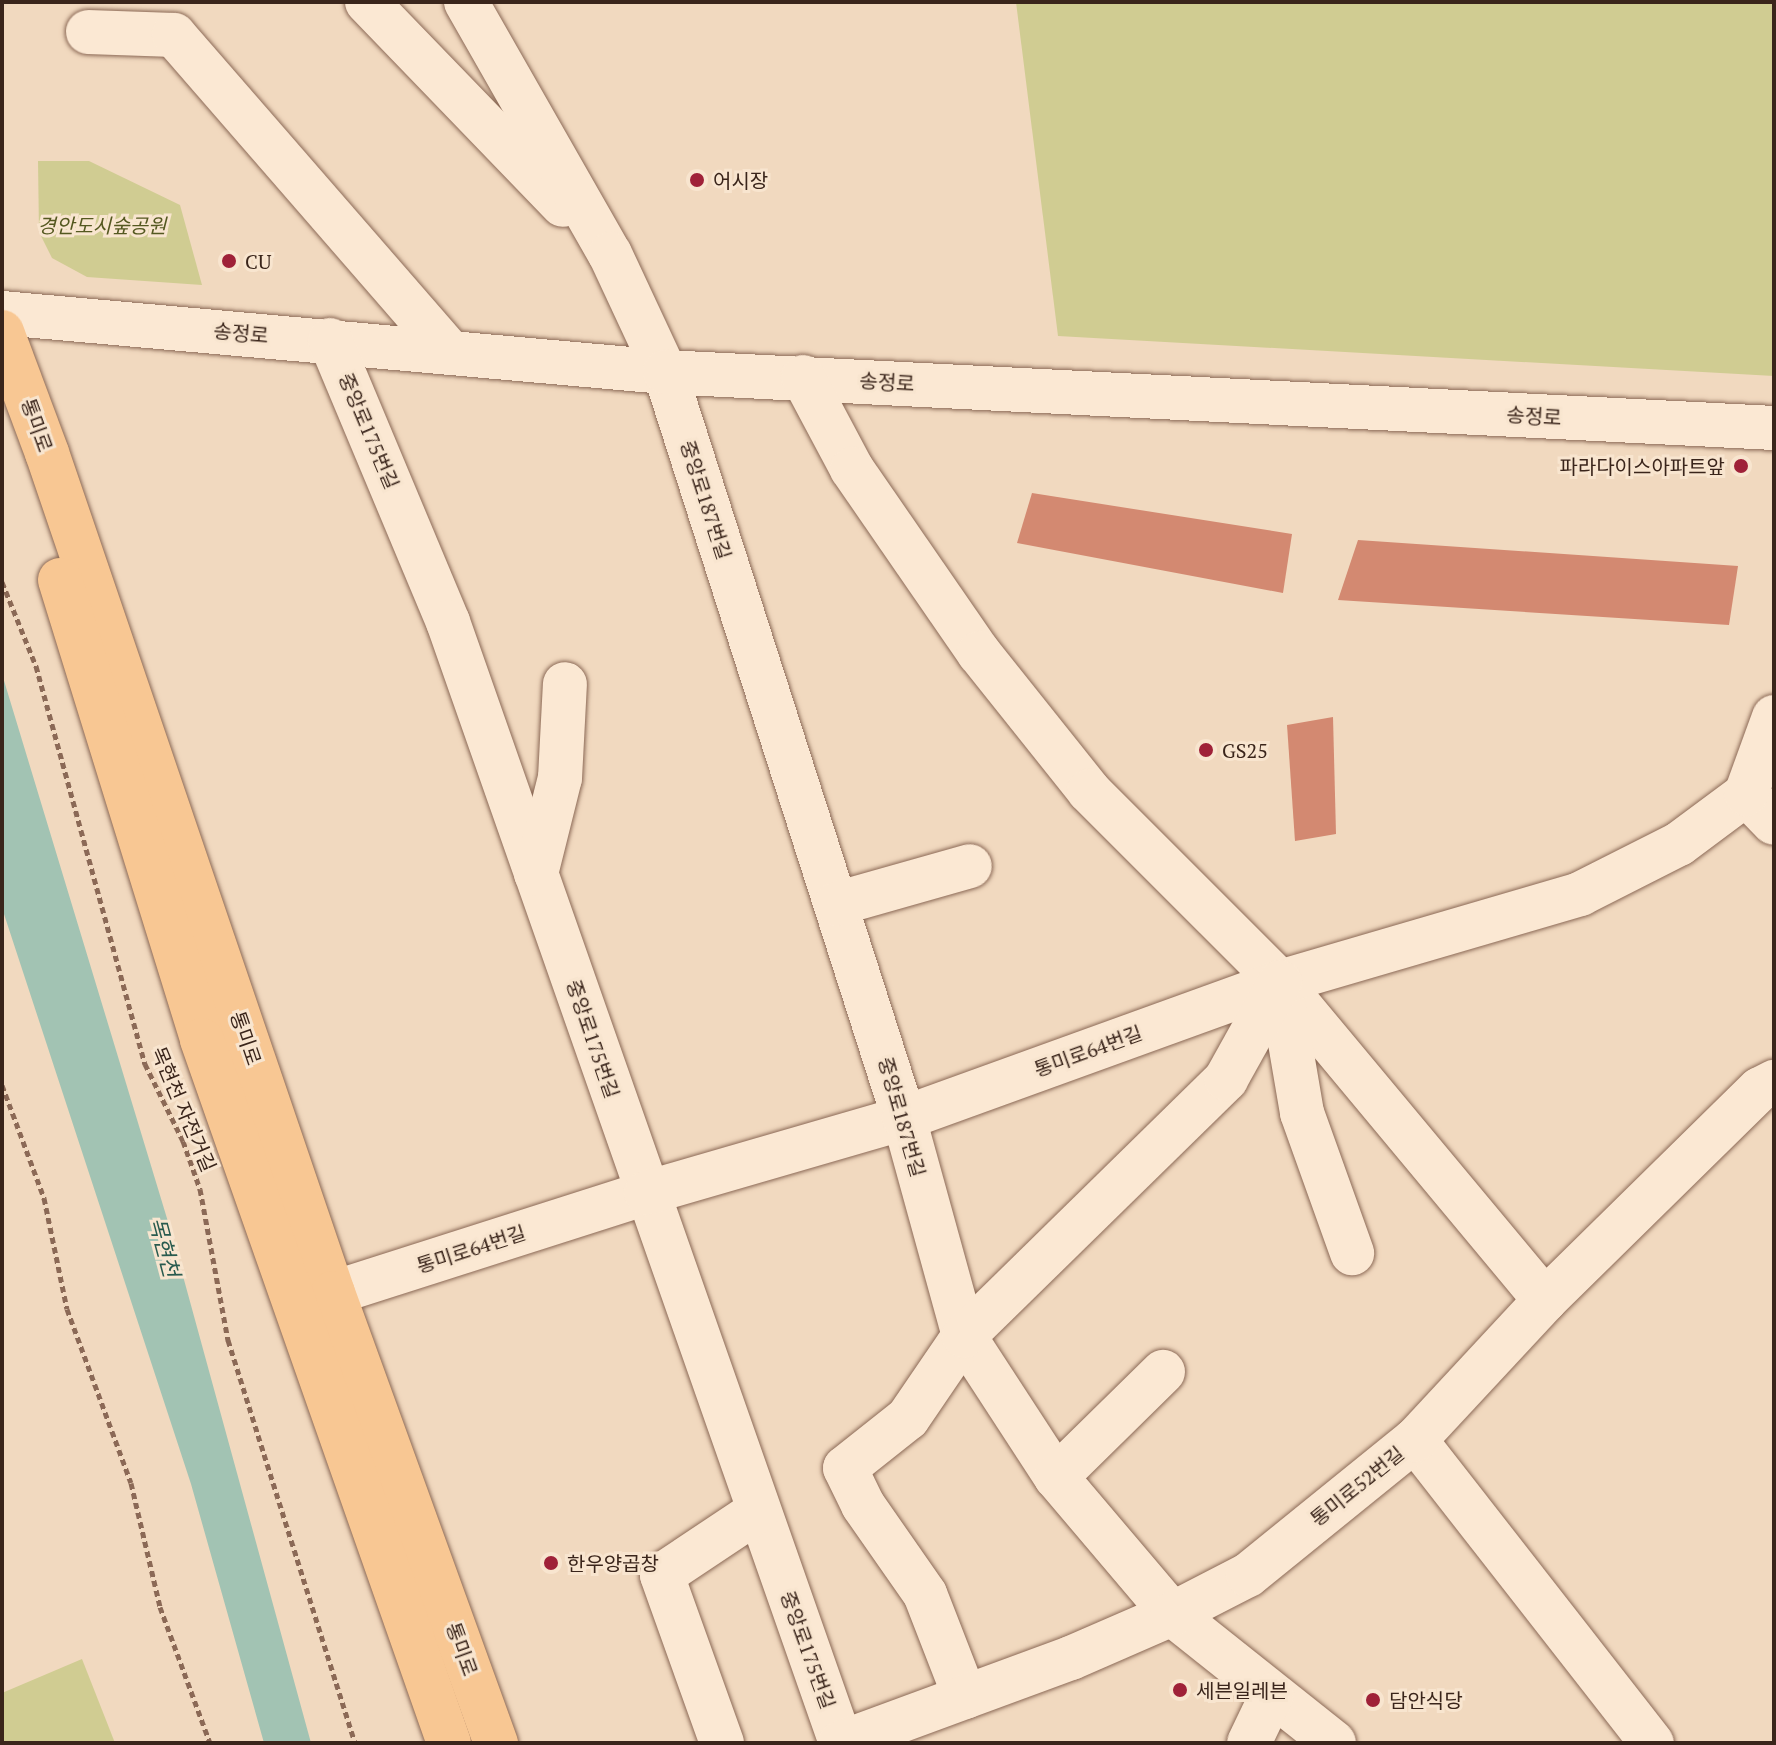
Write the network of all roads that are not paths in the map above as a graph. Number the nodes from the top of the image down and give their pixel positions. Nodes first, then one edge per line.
1 (367, 2) edge
2 (466, 2) edge
3 (88, 32) dead end
4 (610, 254) junction
5 (2, 313) edge
6 (2, 332) edge
7 (330, 340) junction
8 (450, 352) junction
9 (2, 357) edge
10 (665, 372) junction
11 (803, 377) junction
12 (1774, 428) edge
13 (565, 684) dead end
14 (1774, 717) edge
15 (1760, 809) edge
16 (970, 866) dead end
17 (536, 874) junction
18 (836, 904) junction
19 (1280, 982) junction
20 (1774, 1082) edge
21 (904, 1118) junction
22 (646, 1193) junction
23 (1352, 1253) dead end
24 (333, 1293) junction
25 (1545, 1300) junction
26 (964, 1336) junction
27 (1163, 1372) dead end
28 (1415, 1440) junction
29 (1056, 1477) junction
30 (758, 1511) junction
31 (1172, 1614) junction
32 (1272, 1695) junction
33 (965, 1697) junction
34 (449, 1743) edge
35 (496, 1743) edge
36 (722, 1743) edge
37 (841, 1743) edge
38 (1249, 1743) edge
39 (1334, 1743) edge
40 (1652, 1743) edge

1 - 4 street
2 - 4 street
3 - 8 street
4 - 10 street, 중앙로187번길
5 - 7 street, 송정로
6 - 24 main road, 통미로
7 - 8 street, 송정로
7 - 17 street, 중앙로175번길
8 - 10 street, 송정로
9 - 34 main road, 통미로
10 - 11 street, 송정로
10 - 18 street, 중앙로187번길
11 - 12 street, 송정로
11 - 19 street
13 - 17 street
14 - 15 street, 통미로64번길
15 - 19 street, 통미로64번길
16 - 18 street
17 - 22 street, 중앙로175번길
18 - 21 street, 중앙로187번길
19 - 21 street, 통미로64번길
19 - 23 street
19 - 25 street
19 - 26 street
20 - 25 street, 통미로52번길
21 - 22 street, 통미로64번길
21 - 26 street, 중앙로187번길
22 - 24 street, 통미로64번길
22 - 30 street, 중앙로175번길
24 - 35 main road, 통미로
25 - 28 street, 통미로52번길
26 - 29 street, 중앙로187번길
26 - 33 street
27 - 29 street
28 - 31 street, 통미로52번길
28 - 40 street
29 - 31 street, 중앙로187번길
30 - 36 street
30 - 37 street, 중앙로175번길
31 - 32 street, 중앙로187번길
31 - 33 street, 통미로52번길
32 - 38 street
32 - 39 street, 중앙로187번길
33 - 37 street, 통미로52번길

